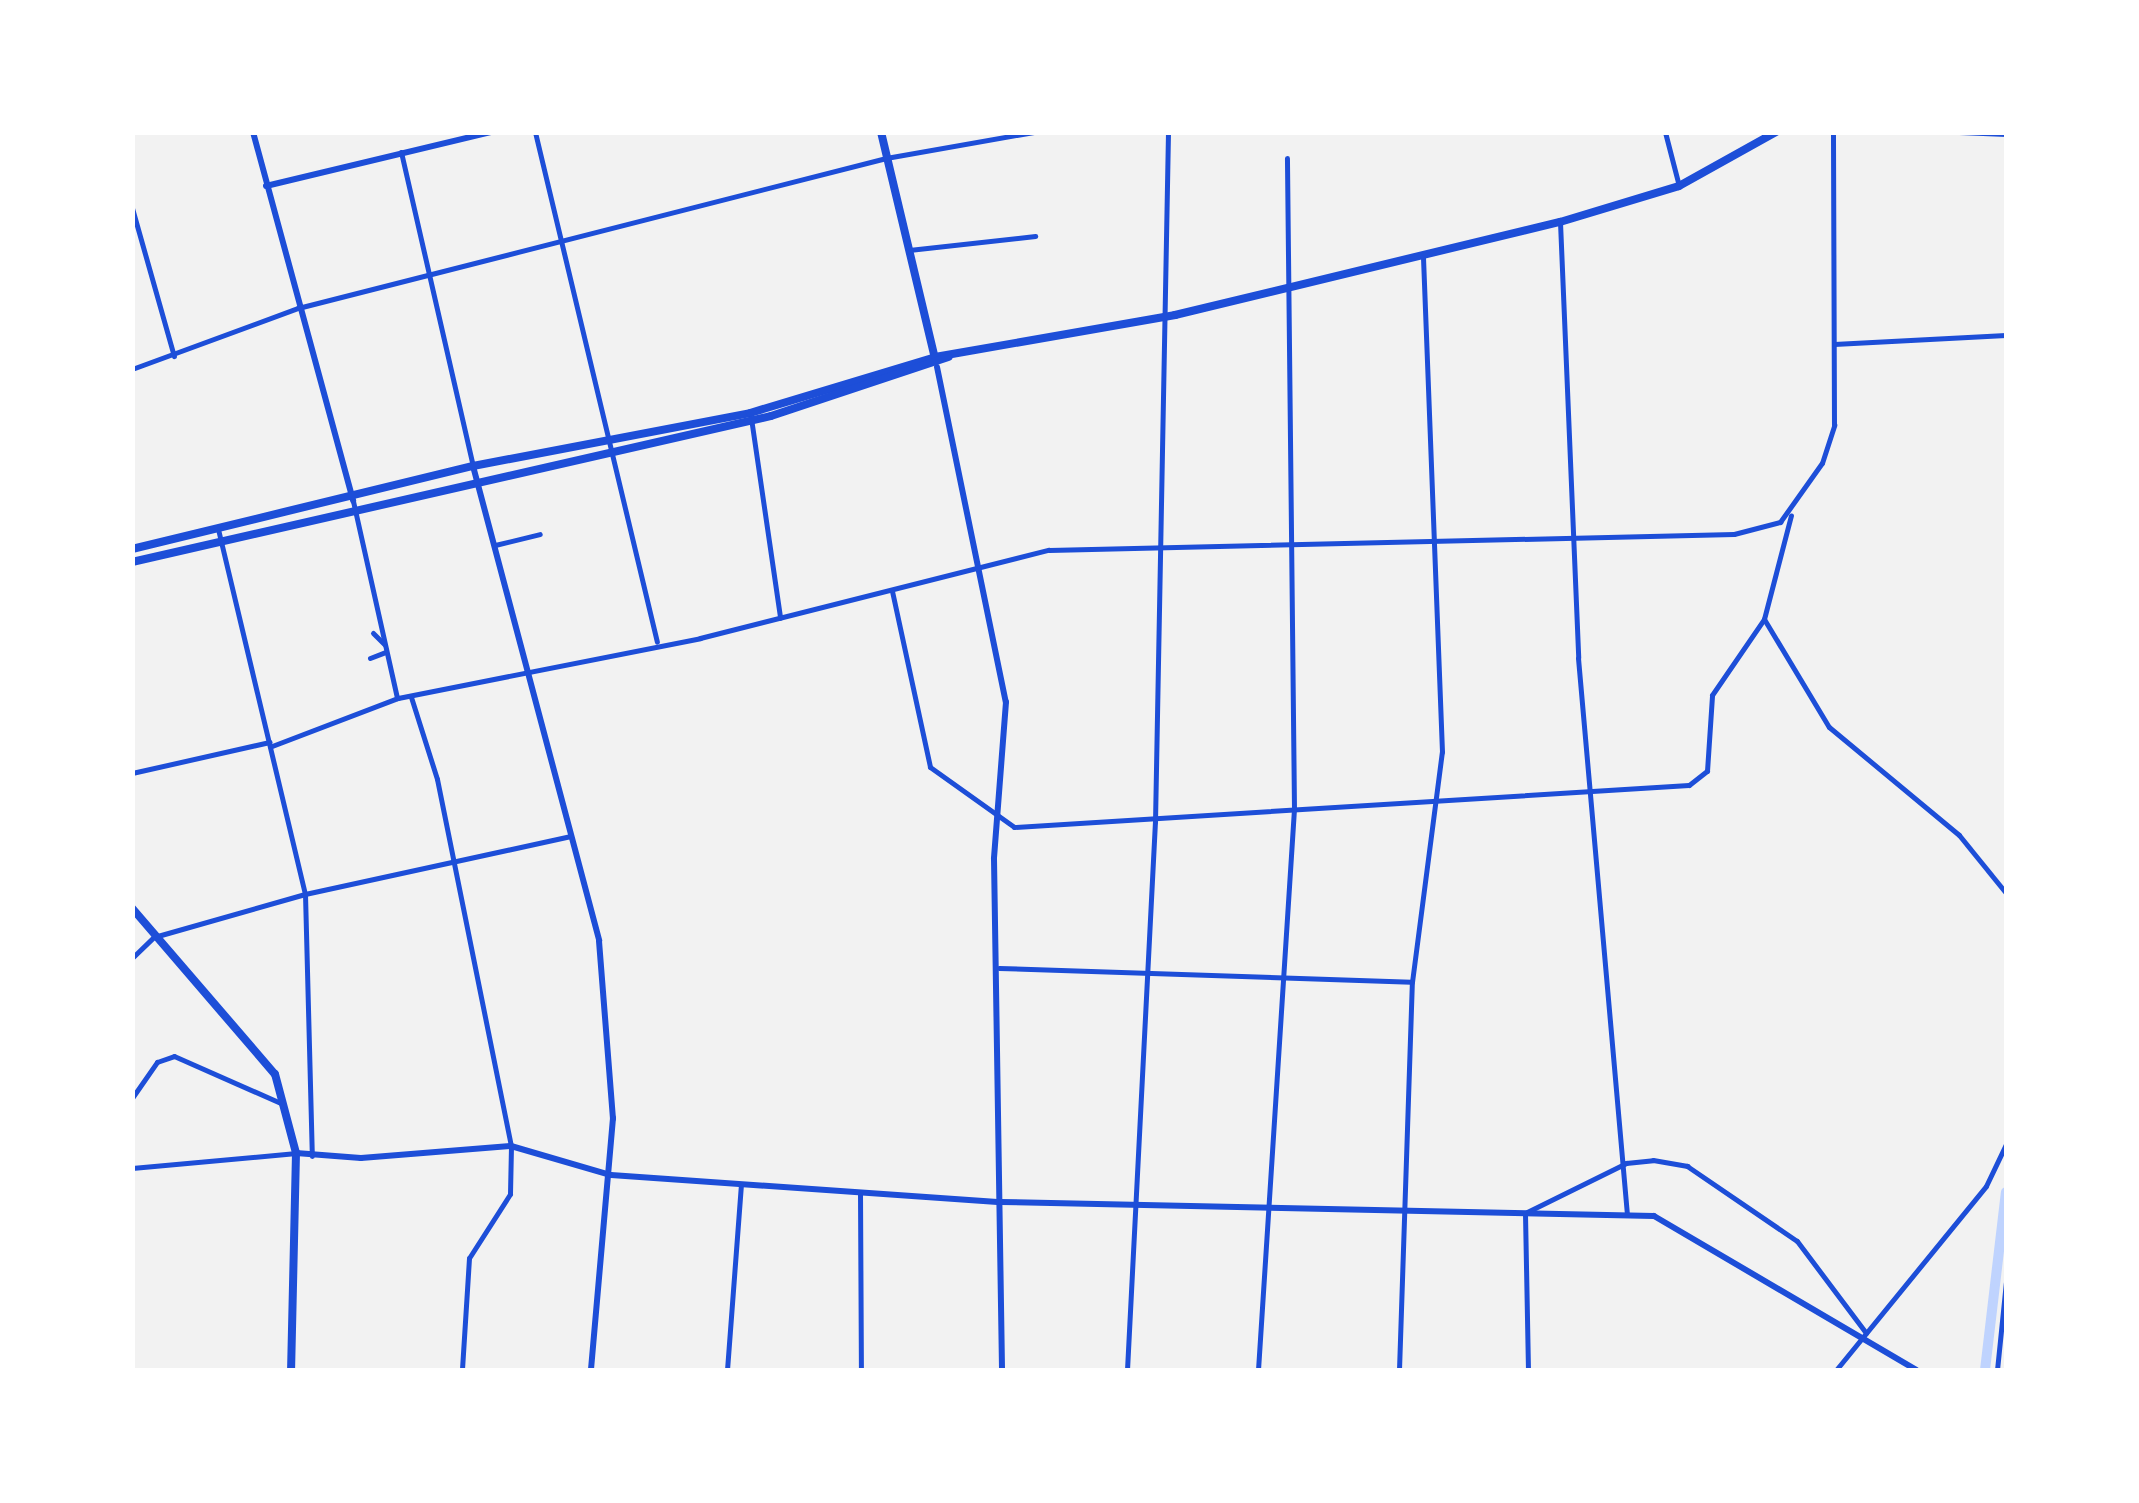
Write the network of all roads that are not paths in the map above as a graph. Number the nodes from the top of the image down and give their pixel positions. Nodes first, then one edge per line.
1 (253, 132) edge
2 (491, 132) edge
3 (535, 132) edge
4 (882, 132) edge
5 (1034, 132) edge
6 (1168, 132) edge
7 (1666, 132) edge
8 (1776, 132) edge
9 (1832, 132) edge
10 (1959, 132) edge
11 (2006, 134) edge
12 (401, 152) junction
13 (886, 158) junction
14 (1287, 158) dead end
15 (266, 186) junction
16 (1680, 186) junction
17 (132, 208) edge
18 (1560, 222) junction
19 (1036, 236) dead end
20 (561, 245) junction
21 (909, 250) junction
22 (1423, 256) junction
23 (428, 276) junction
24 (1292, 288) junction
25 (298, 308) junction
26 (1169, 316) junction
27 (2006, 334) edge
28 (1834, 344) junction
29 (174, 356) junction
30 (936, 362) junction
31 (132, 369) edge
32 (751, 417) junction
33 (604, 437) junction
34 (610, 448) junction
35 (473, 466) junction
36 (477, 478) junction
37 (352, 506) junction
38 (1792, 512) junction
39 (217, 526) junction
40 (540, 534) dead end
41 (1573, 535) junction
42 (222, 538) junction
43 (1434, 542) junction
44 (1296, 544) junction
45 (495, 546) junction
46 (1164, 548) junction
47 (132, 549) edge
48 (132, 562) edge
49 (979, 570) junction
50 (892, 590) junction
51 (780, 618) junction
52 (1764, 620) junction
53 (372, 633) dead end
54 (657, 642) junction
55 (385, 648) junction
56 (370, 658) dead end
57 (530, 671) junction
58 (411, 697) junction
59 (398, 698) junction
60 (271, 744) junction
61 (132, 773) edge
62 (1590, 785) junction
63 (1441, 800) junction
64 (1294, 809) junction
65 (1156, 822) junction
66 (1000, 823) junction
67 (571, 836) junction
68 (449, 860) junction
69 (2006, 892) edge
70 (306, 894) junction
71 (132, 908) edge
72 (154, 937) junction
73 (132, 958) edge
74 (1000, 968) junction
75 (1147, 974) junction
76 (1412, 982) junction
77 (1283, 983) junction
78 (132, 1098) edge
79 (286, 1105) junction
80 (2006, 1144) edge
81 (511, 1146) junction
82 (296, 1153) junction
83 (312, 1157) junction
84 (1626, 1164) junction
85 (132, 1168) edge
86 (612, 1175) junction
87 (741, 1185) junction
88 (860, 1192) junction
89 (1001, 1202) junction
90 (1136, 1208) junction
91 (1266, 1212) junction
92 (1403, 1214) junction
93 (1525, 1214) junction
94 (1627, 1215) junction
95 (2006, 1282) edge
96 (1865, 1335) junction
97 (291, 1370) edge
98 (462, 1370) edge
99 (591, 1370) edge
100 (728, 1370) edge
101 (861, 1370) edge
102 (1002, 1370) edge
103 (1127, 1370) edge
104 (1258, 1370) edge
105 (1400, 1370) edge
106 (1528, 1370) edge
107 (1836, 1370) edge
108 (1916, 1370) edge
109 (1998, 1370) edge

1 - 15 street
2 - 12 street
3 - 20 street
4 - 13 main road
5 - 13 street
6 - 26 street
7 - 16 street
8 - 16 main road
9 - 28 street
10 - 11 street
12 - 15 street
12 - 23 street
13 - 20 street
13 - 21 main road
14 - 24 street
15 - 25 street
16 - 18 main road
17 - 29 street
18 - 22 main road
18 - 41 street
19 - 21 street
20 - 23 street
20 - 33 street
21 - 30 main road
22 - 24 main road
22 - 43 street
23 - 25 street
23 - 35 street
24 - 26 main road
24 - 44 street
25 - 29 street
25 - 37 street
26 - 30 main road
26 - 46 street
27 - 28 street
28 - 38 street
29 - 31 street
30 - 32 main road
30 - 49 street
32 - 33 main road
32 - 34 main road
32 - 51 street
33 - 34 street
33 - 35 main road
34 - 36 main road
34 - 54 street
35 - 36 street
35 - 37 main road
36 - 37 main road
36 - 45 street
37 - 39 main road
37 - 42 main road
37 - 55 street
38 - 41 street
38 - 52 street
39 - 42 street
39 - 47 main road
40 - 45 street
41 - 43 street
41 - 62 street
42 - 48 main road
42 - 60 street
43 - 44 street
43 - 63 street
44 - 46 street
44 - 64 street
45 - 57 street
46 - 49 street
46 - 65 street
49 - 50 street
49 - 66 street
50 - 51 street
50 - 66 street
51 - 54 street
52 - 62 street
52 - 69 street
53 - 55 street
54 - 57 street
55 - 56 street
55 - 59 street
57 - 58 street
57 - 67 street
58 - 59 street
58 - 68 street
59 - 60 street
60 - 61 street
60 - 70 street
62 - 63 street
62 - 84 street
63 - 64 street
63 - 76 street
64 - 65 street
64 - 77 street
65 - 66 street
65 - 75 street
66 - 74 street
67 - 68 street
67 - 86 street
68 - 70 street
68 - 81 street
70 - 72 street
70 - 83 street
71 - 72 main road
72 - 73 street
72 - 79 main road
74 - 75 street
74 - 89 street
75 - 77 street
75 - 90 street
76 - 77 street
76 - 92 street
77 - 91 street
78 - 79 street
79 - 82 main road
80 - 96 street
81 - 83 street
81 - 86 street
81 - 98 street
82 - 83 street
82 - 85 street
82 - 97 main road
84 - 93 street
84 - 94 street
84 - 96 street
86 - 87 street
86 - 99 street
87 - 88 street
87 - 100 street
88 - 89 street
88 - 101 street
89 - 90 street
89 - 102 street
90 - 91 street
90 - 103 street
91 - 92 street
91 - 104 street
92 - 93 street
92 - 105 street
93 - 94 street
93 - 106 street
94 - 96 street
95 - 109 street
96 - 107 street
96 - 108 street

